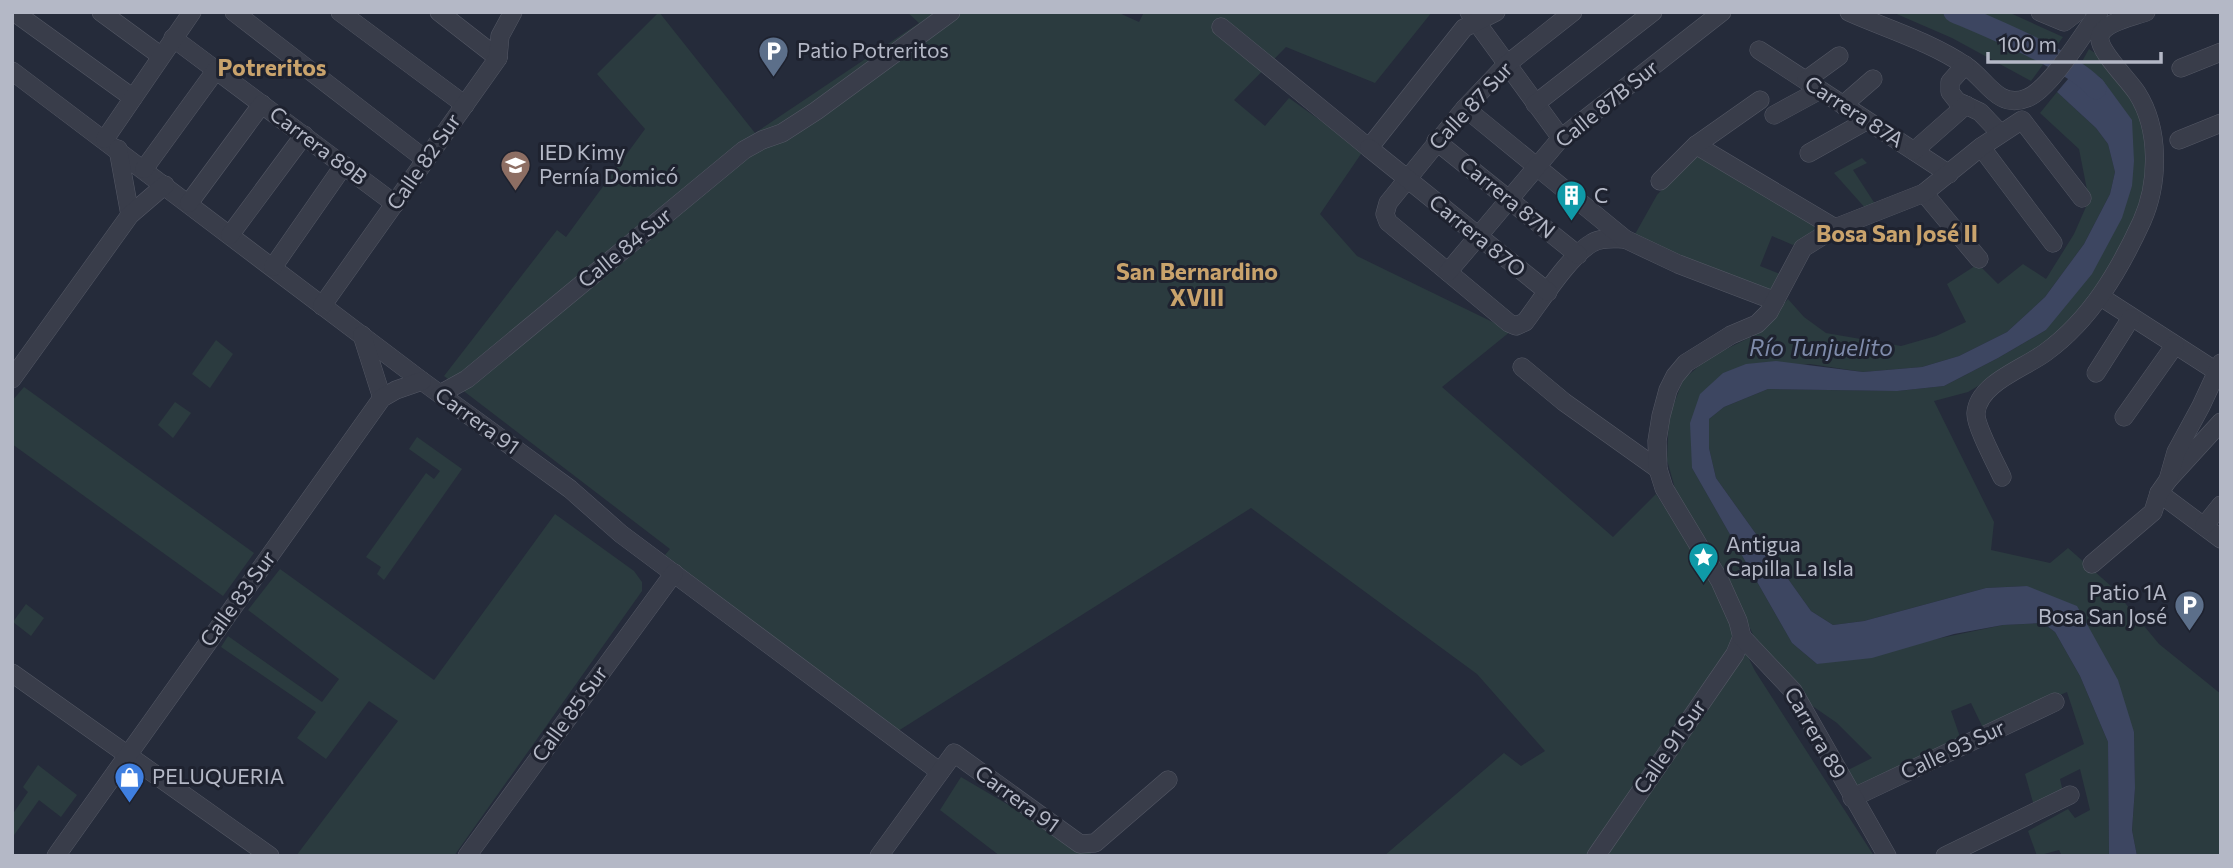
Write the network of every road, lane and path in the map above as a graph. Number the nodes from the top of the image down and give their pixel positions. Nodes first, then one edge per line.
1 (14, 12) edge
2 (101, 12) edge
3 (192, 12) edge
4 (234, 12) edge
5 (340, 12) edge
6 (513, 12) edge
7 (951, 12) edge
8 (1496, 12) edge
9 (1573, 12) edge
10 (1653, 12) edge
11 (1722, 12) edge
12 (1849, 12) edge
13 (2040, 12) edge
14 (2077, 12) edge
15 (2146, 12) edge
16 (447, 14) edge
17 (1473, 18) edge
18 (2104, 19) edge
19 (1221, 27) dead end
20 (173, 38) junction
21 (1759, 50) dead end
22 (2221, 52) edge
23 (161, 56) junction
24 (1839, 56) dead end
25 (498, 58) junction
26 (1506, 65) junction
27 (1965, 65) junction
28 (2180, 68) dead end
29 (216, 70) junction
30 (12, 71) edge
31 (1873, 79) dead end
32 (1813, 85) junction
33 (133, 98) junction
34 (1760, 100) dead end
35 (262, 104) junction
36 (465, 104) junction
37 (1535, 104) junction
38 (1843, 105) junction
39 (1966, 105) junction
40 (1465, 108) junction
41 (1773, 115) dead end
42 (1866, 121) junction
43 (2221, 123) edge
44 (2000, 134) junction
45 (304, 135) junction
46 (1561, 138) junction
47 (2179, 140) dead end
48 (1436, 141) junction
49 (112, 144) junction
50 (1696, 145) junction
51 (1369, 148) junction
52 (1980, 148) junction
53 (1914, 151) junction
54 (1809, 153) dead end
55 (426, 160) junction
56 (344, 165) junction
57 (1537, 166) junction
58 (144, 169) junction
59 (1949, 174) junction
60 (1407, 179) junction
61 (1660, 181) dead end
62 (165, 185) junction
63 (1924, 193) junction
64 (2082, 198) dead end
65 (1510, 199) junction
66 (189, 203) junction
67 (395, 204) junction
68 (130, 215) junction
69 (1835, 229) junction
70 (230, 235) junction
71 (1478, 237) junction
72 (1625, 239) junction
73 (2053, 243) dead end
74 (1578, 255) junction
75 (1979, 259) dead end
76 (273, 267) junction
77 (1448, 272) junction
78 (1548, 292) junction
79 (2101, 297) junction
80 (1775, 300) junction
81 (322, 306) junction
82 (2131, 318) junction
83 (362, 334) junction
84 (2175, 345) junction
85 (1522, 367) dead end
86 (2219, 367) edge
87 (2096, 373) dead end
88 (12, 379) edge
89 (422, 381) junction
90 (440, 394) junction
91 (382, 398) junction
92 (2124, 418) dead end
93 (2221, 422) edge
94 (1658, 469) junction
95 (2002, 477) dead end
96 (2163, 487) junction
97 (2221, 505) edge
98 (2204, 526) junction
99 (2221, 539) edge
100 (2092, 564) dead end
101 (674, 573) junction
102 (1742, 637) junction
103 (12, 673) edge
104 (2055, 702) dead end
105 (127, 754) junction
106 (940, 772) junction
107 (1168, 780) dead end
108 (2070, 795) dead end
109 (1852, 798) junction
110 (56, 856) edge
111 (270, 856) edge
112 (467, 856) edge
113 (879, 856) edge
114 (1596, 856) edge
115 (1887, 856) edge
116 (1945, 856) edge

1 - 33 street
2 - 23 street
3 - 20 street
4 - 55 street
5 - 36 street
6 - 25 street, Calle 82 Sur
7 - 90 street, Calle 84 Sur
8 - 17 street
9 - 26 street, Calle 87 Sur
10 - 37 street
11 - 46 street, Calle 87B Sur
12 - 27 street
13 - 14 street
15 - 18 street
16 - 25 street
17 - 26 street
17 - 51 street
18 - 27 street
18 - 79 street
19 - 51 street, Carrera 87O
20 - 23 street
20 - 29 street, Carrera 89B
21 - 32 street, Carrera 87A
22 - 28 street
23 - 33 street
24 - 32 street
25 - 36 street, Calle 82 Sur
26 - 37 street
26 - 40 street, Calle 87 Sur
27 - 39 street
29 - 35 street, Carrera 89B
29 - 58 street
30 - 49 street, Carrera 91
31 - 38 street
32 - 38 street, Carrera 87A
32 - 41 street
33 - 49 street
34 - 50 street
35 - 45 street, Carrera 89B
35 - 66 street
36 - 55 street, Calle 82 Sur
37 - 46 street
38 - 42 street, Carrera 87A
39 - 44 street
39 - 53 street
40 - 48 street, Calle 87 Sur
40 - 57 street
42 - 53 street, Carrera 87A
42 - 54 street
43 - 47 street
44 - 52 street
44 - 64 street
45 - 56 street, Carrera 89B
45 - 70 street
46 - 57 street, Calle 87B Sur
48 - 60 street, Calle 87 Sur
48 - 65 street, Carrera 87N
49 - 58 street, Carrera 91
49 - 68 street
50 - 61 street
50 - 69 street
51 - 60 street, Carrera 87O
52 - 59 street
52 - 73 street
53 - 59 street, Carrera 87A
55 - 67 street, Calle 82 Sur
56 - 67 street, Carrera 89B
56 - 76 street
57 - 65 street, Calle 87B Sur
57 - 72 street
58 - 62 street, Carrera 91
59 - 63 street
60 - 71 street, Carrera 87O
60 - 77 street, Calle 87 Sur
62 - 66 street, Carrera 91
62 - 68 street
63 - 69 street
63 - 75 street
65 - 71 street, Calle 87B Sur
65 - 74 street, Carrera 87N
66 - 70 street, Carrera 91
67 - 81 street, Calle 82 Sur
68 - 88 street
69 - 80 street
70 - 76 street, Carrera 91
71 - 77 street, Calle 87B Sur
71 - 78 street, Carrera 87O
72 - 74 street
72 - 80 street
74 - 78 street
76 - 81 street, Carrera 91
77 - 78 street
79 - 82 street
79 - 95 street
80 - 94 street
81 - 83 street, Carrera 91
82 - 84 street
82 - 87 street
83 - 89 street, Carrera 91
83 - 91 street
84 - 86 street
84 - 92 street
85 - 94 street
86 - 96 street
89 - 90 street, Carrera 91
89 - 91 street
90 - 101 street, Carrera 91
91 - 105 street, Calle 83 Sur
93 - 96 street
94 - 102 street, Carrera 89
96 - 98 street
96 - 100 street
97 - 98 street
98 - 99 street
101 - 106 street, Carrera 91
101 - 112 street, Calle 85 Sur
102 - 109 street, Carrera 89
102 - 114 street, Calle 91 Sur
103 - 105 street
104 - 109 street, Calle 93 Sur
105 - 110 street, Calle 83 Sur
105 - 111 street
106 - 107 street, Carrera 91
106 - 113 street
108 - 116 street
109 - 115 street, Carrera 89

